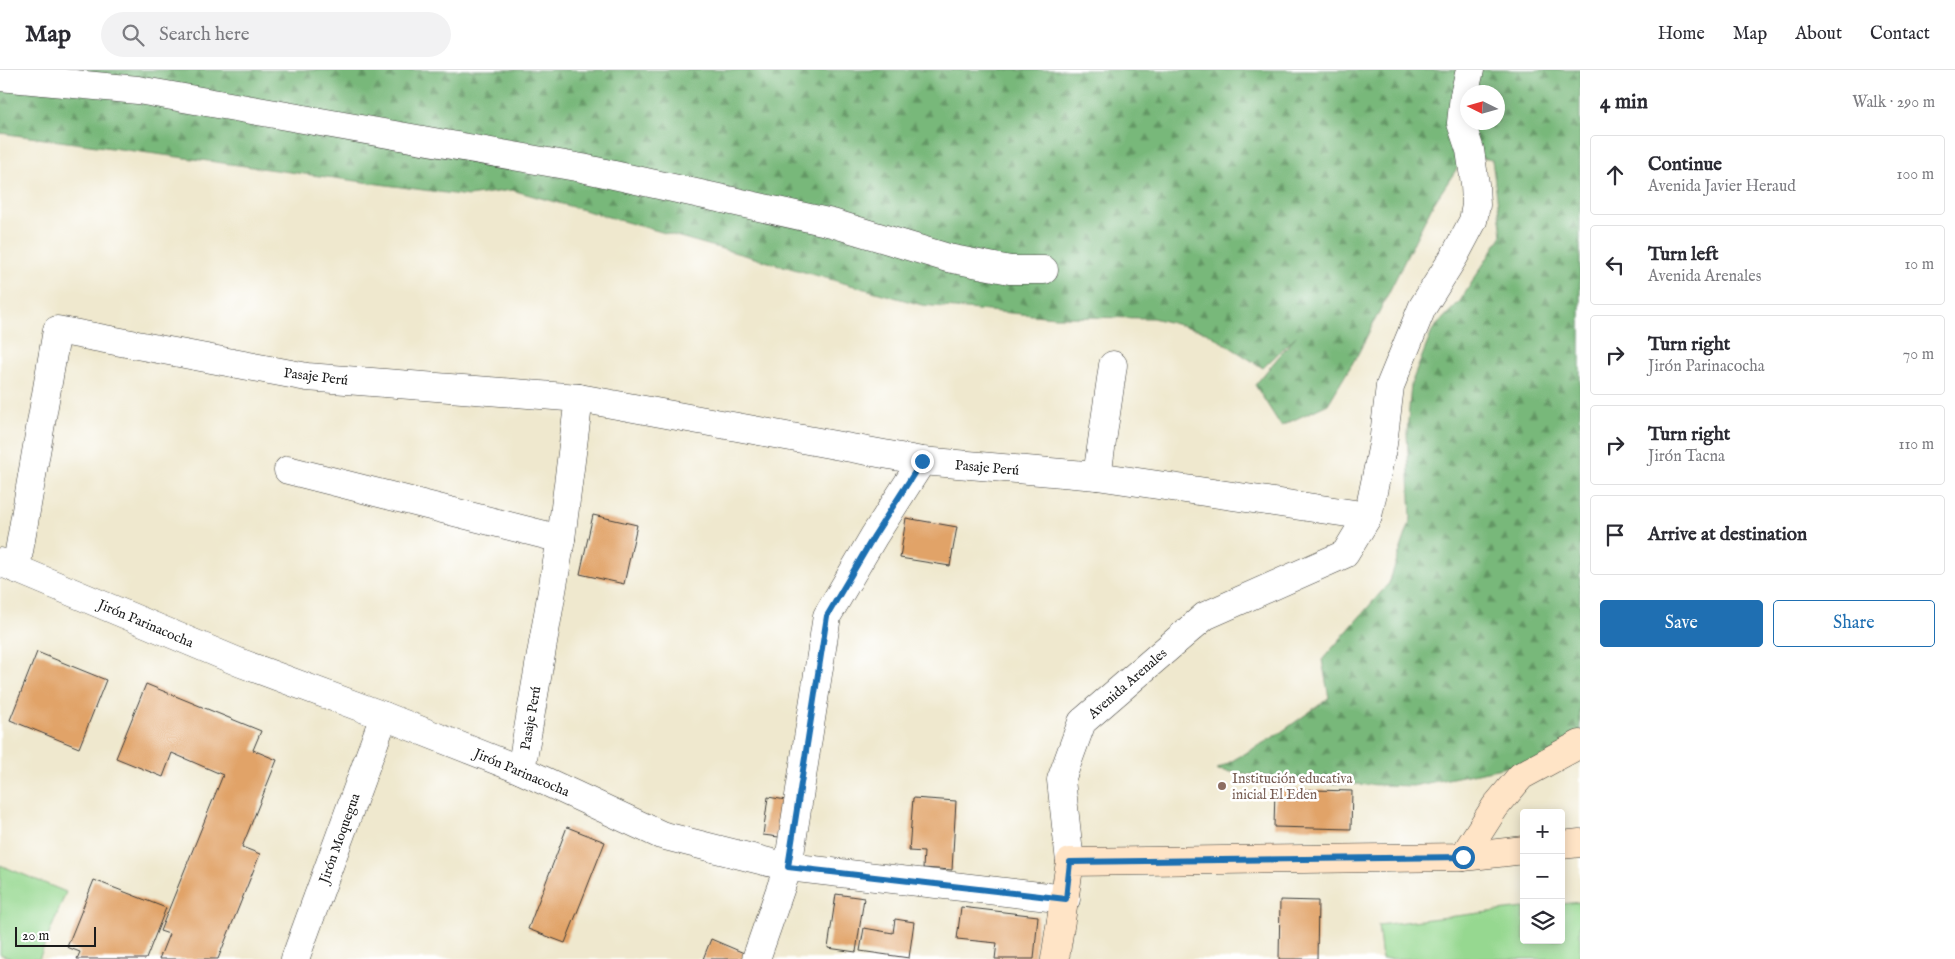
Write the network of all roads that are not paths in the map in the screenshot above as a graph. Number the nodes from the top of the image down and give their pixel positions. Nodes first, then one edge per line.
1 (1470, 70) edge
2 (0, 77) edge
3 (1044, 270) dead end
4 (1113, 365) dead end
5 (579, 398) junction
6 (922, 461) junction
7 (288, 470) dead end
8 (1097, 476) junction
9 (1368, 516) junction
10 (561, 539) junction
11 (8, 565) edge
12 (384, 716) junction
13 (1580, 744) edge
14 (521, 770) junction
15 (1580, 843) edge
16 (1565, 845) edge
17 (1520, 850) edge
18 (1463, 857) junction
19 (1070, 862) junction
20 (788, 867) junction
21 (1066, 899) junction
22 (295, 959) edge
23 (756, 959) edge
24 (1055, 959) edge

1 - 9 street, Avenida Arenales
2 - 3 street
4 - 8 street
5 - 6 street, Pasaje Perú
5 - 10 street, Pasaje Perú
5 - 11 street, Pasaje Perú
6 - 8 street, Pasaje Perú
6 - 20 street
7 - 10 street
8 - 9 street, Pasaje Perú
9 - 19 street, Avenida Arenales
10 - 14 street, Pasaje Perú
11 - 12 street, Jirón Parinacocha
12 - 14 street, Jirón Parinacocha
12 - 22 street, Jirón Moquegua
13 - 18 main road
14 - 20 street, Jirón Parinacocha
15 - 16 main road
17 - 18 main road
18 - 19 main road
19 - 21 main road, Avenida Arenales
20 - 21 street, Jirón Parinacocha
20 - 23 street
21 - 24 main road, Avenida Arenales

